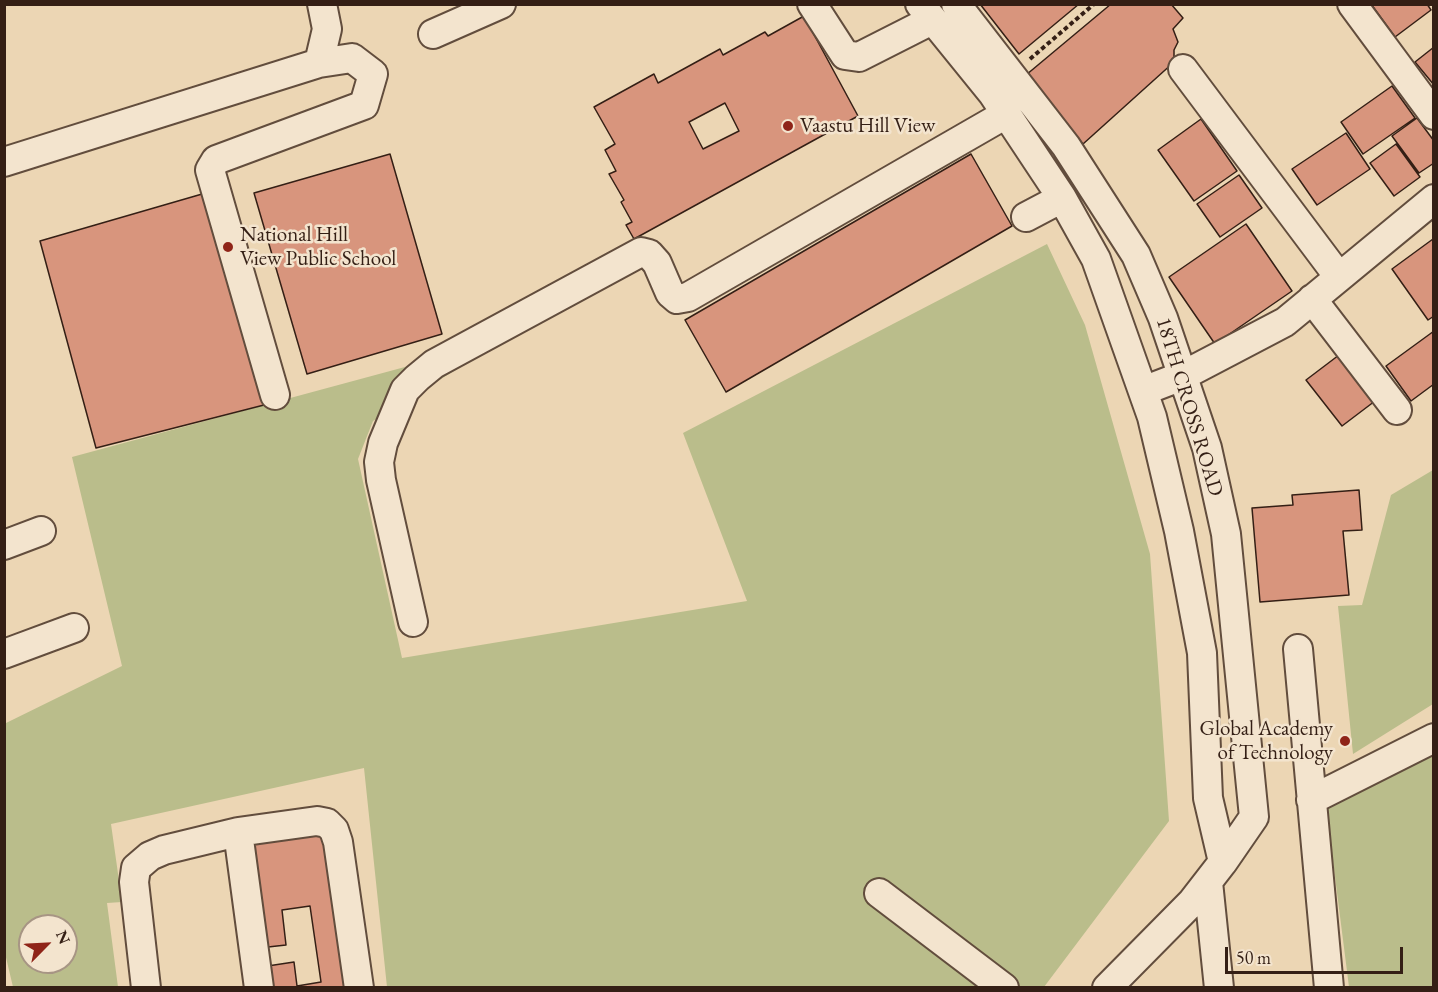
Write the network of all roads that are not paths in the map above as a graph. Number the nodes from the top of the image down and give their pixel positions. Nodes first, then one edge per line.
1 (322, 4) edge
2 (501, 4) edge
3 (812, 4) edge
4 (1352, 4) edge
5 (936, 10) edge
6 (433, 34) dead end
7 (319, 63) junction
8 (1183, 69) dead end
9 (1006, 114) junction
10 (1434, 115) edge
11 (4, 162) edge
12 (1062, 198) junction
13 (1434, 199) edge
14 (1026, 218) dead end
15 (1339, 277) junction
16 (1312, 299) junction
17 (1182, 376) junction
18 (1143, 391) junction
19 (275, 395) dead end
20 (1397, 410) dead end
21 (41, 531) dead end
22 (4, 545) edge
23 (413, 622) dead end
24 (74, 628) dead end
25 (1298, 649) dead end
26 (4, 654) edge
27 (1434, 738) edge
28 (1311, 800) junction
29 (238, 832) junction
30 (1216, 872) junction
31 (879, 893) dead end
32 (146, 987) edge
33 (259, 987) edge
34 (359, 987) edge
35 (1004, 987) edge
36 (1107, 987) edge
37 (1218, 987) edge
38 (1329, 987) edge

1 - 7 street
2 - 6 street
3 - 5 street
4 - 10 street
5 - 9 street, 18TH CROSS ROAD
5 - 17 street, 18TH CROSS ROAD
7 - 11 street
7 - 19 street
8 - 15 street
9 - 12 street, 18TH CROSS ROAD
9 - 23 street
12 - 14 street
12 - 18 street, 18TH CROSS ROAD
13 - 15 street
15 - 16 street
16 - 17 street
16 - 20 street
17 - 18 street
17 - 30 street, 18TH CROSS ROAD
18 - 30 street, 18TH CROSS ROAD
21 - 22 street
24 - 26 street
25 - 28 street
27 - 28 street
28 - 38 street
29 - 32 street
29 - 33 street
29 - 34 street
30 - 36 street, 18TH CROSS ROAD
30 - 37 street
31 - 35 street

